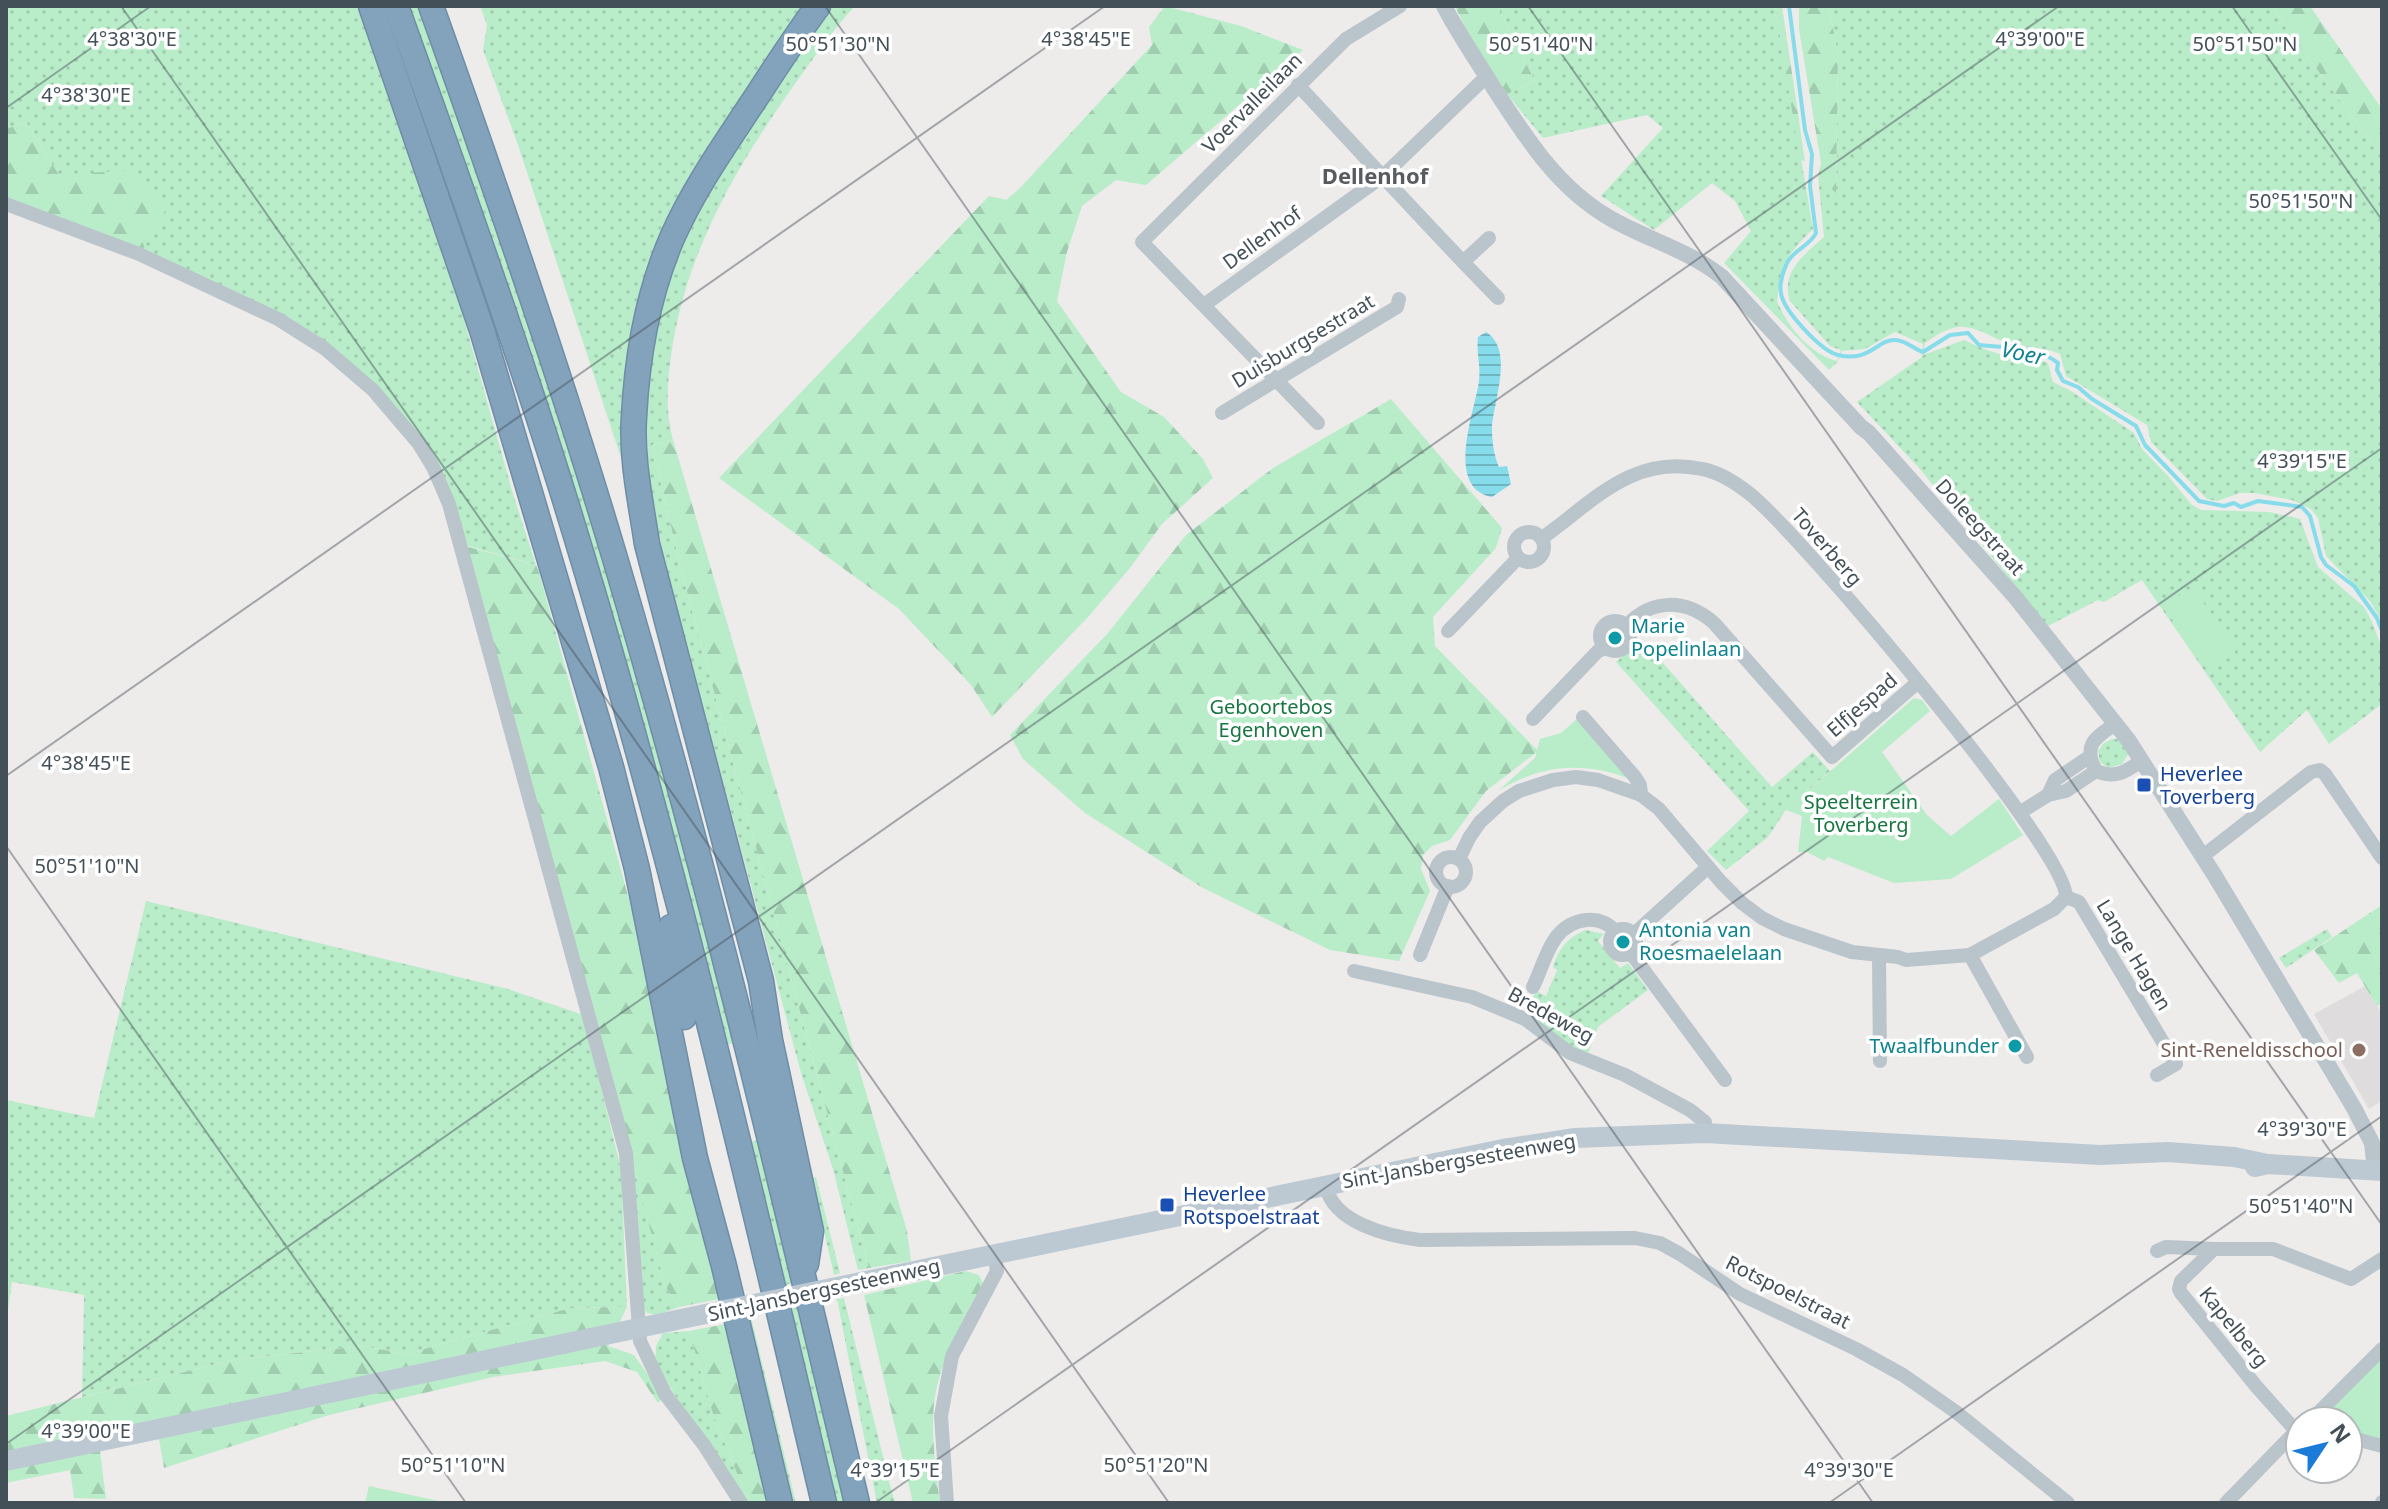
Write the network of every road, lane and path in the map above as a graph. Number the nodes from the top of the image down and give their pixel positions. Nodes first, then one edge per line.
1 (371, 6) edge
2 (396, 6) edge
3 (431, 6) edge
4 (818, 6) edge
5 (1400, 6) edge
6 (1444, 6) edge
7 (1487, 76) junction
8 (1298, 85) junction
9 (1383, 176) junction
10 (6, 204) edge
11 (1489, 238) dead end
12 (1463, 262) junction
13 (1498, 298) dead end
14 (1399, 299) dead end
15 (1204, 305) junction
16 (1276, 380) junction
17 (1222, 413) dead end
18 (1318, 423) dead end
19 (1542, 538) junction
20 (614, 557) junction
21 (1518, 558) junction
22 (1627, 625) junction
23 (1448, 631) dead end
24 (1605, 648) junction
25 (679, 672) junction
26 (1918, 682) junction
27 (1583, 717) dead end
28 (1533, 719) dead end
29 (2115, 724) junction
30 (2089, 757) junction
31 (2141, 761) junction
32 (2096, 771) junction
33 (1641, 795) junction
34 (2048, 795) junction
35 (2021, 812) junction
36 (2203, 856) junction
37 (2382, 858) edge
38 (1459, 859) junction
39 (1708, 867) junction
40 (1448, 886) junction
41 (2066, 897) junction
42 (677, 901) junction
43 (1615, 931) junction
44 (1634, 934) junction
45 (1631, 953) junction
46 (1420, 955) dead end
47 (1970, 955) junction
48 (1879, 956) junction
49 (1354, 971) dead end
50 (1533, 987) dead end
51 (2027, 1057) dead end
52 (1880, 1061) dead end
53 (2157, 1075) dead end
54 (1725, 1080) dead end
55 (1705, 1133) junction
56 (2378, 1171) edge
57 (1326, 1186) junction
58 (2214, 1249) junction
59 (2157, 1251) dead end
60 (2382, 1259) edge
61 (996, 1265) dead end
62 (724, 1266) junction
63 (805, 1278) junction
64 (639, 1328) junction
65 (2382, 1349) edge
66 (2326, 1405) edge
67 (2284, 1415) edge
68 (2284, 1443) edge
69 (6, 1461) edge
70 (741, 1503) edge
71 (780, 1503) edge
72 (824, 1503) edge
73 (857, 1503) edge
74 (947, 1503) edge
75 (2068, 1503) edge
76 (2226, 1503) edge

1 - 62 highway
2 - 42 highway
3 - 20 highway
4 - 25 highway
5 - 8 street, Voervalleilaan
6 - 7 street, Doleegstraat
7 - 9 street, Dellenhof
7 - 29 street, Doleegstraat
8 - 9 street
8 - 15 street, Voervalleilaan
9 - 12 street
9 - 15 street, Dellenhof
10 - 64 street
11 - 12 street
12 - 13 street
14 - 16 street, Duisburgsestraat
15 - 16 street
16 - 17 street, Duisburgsestraat
16 - 18 street
19 - 21 street, Toverberg
19 - 21 street, Toverberg
19 - 26 street, Toverberg
20 - 25 highway
20 - 63 highway
21 - 23 street, Toverberg
22 - 24 street
22 - 24 street
22 - 26 street, Elfjespad
24 - 28 street
25 - 63 highway
26 - 35 street, Toverberg
27 - 33 street
29 - 30 street
29 - 31 street, Doleegstraat
30 - 32 street
30 - 34 street
31 - 32 street
31 - 36 street, Doleegstraat
32 - 34 street
33 - 38 street
33 - 39 street
34 - 35 street
35 - 41 street, Toverberg
36 - 37 street
36 - 56 street, Doleegstraat
38 - 40 street
38 - 40 street
39 - 44 street
39 - 48 street
40 - 46 street
41 - 47 street
41 - 53 street, Lange Hagen
42 - 62 highway
42 - 72 highway
43 - 44 street
43 - 45 street
43 - 50 street
44 - 45 street
45 - 54 street
47 - 48 street
47 - 51 street
48 - 52 street
49 - 55 street, Bredeweg
55 - 56 main road, Sint-Jansbergsesteenweg
55 - 57 main road, Sint-Jansbergsesteenweg
57 - 64 main road, Sint-Jansbergsesteenweg, bridge
57 - 75 street, Rotspoelstraat
58 - 59 street
58 - 60 street
58 - 67 street, Kapelberg
61 - 74 street
62 - 71 highway
63 - 73 highway
64 - 69 main road, Sint-Jansbergsesteenweg
64 - 70 street
65 - 66 street
68 - 76 street

